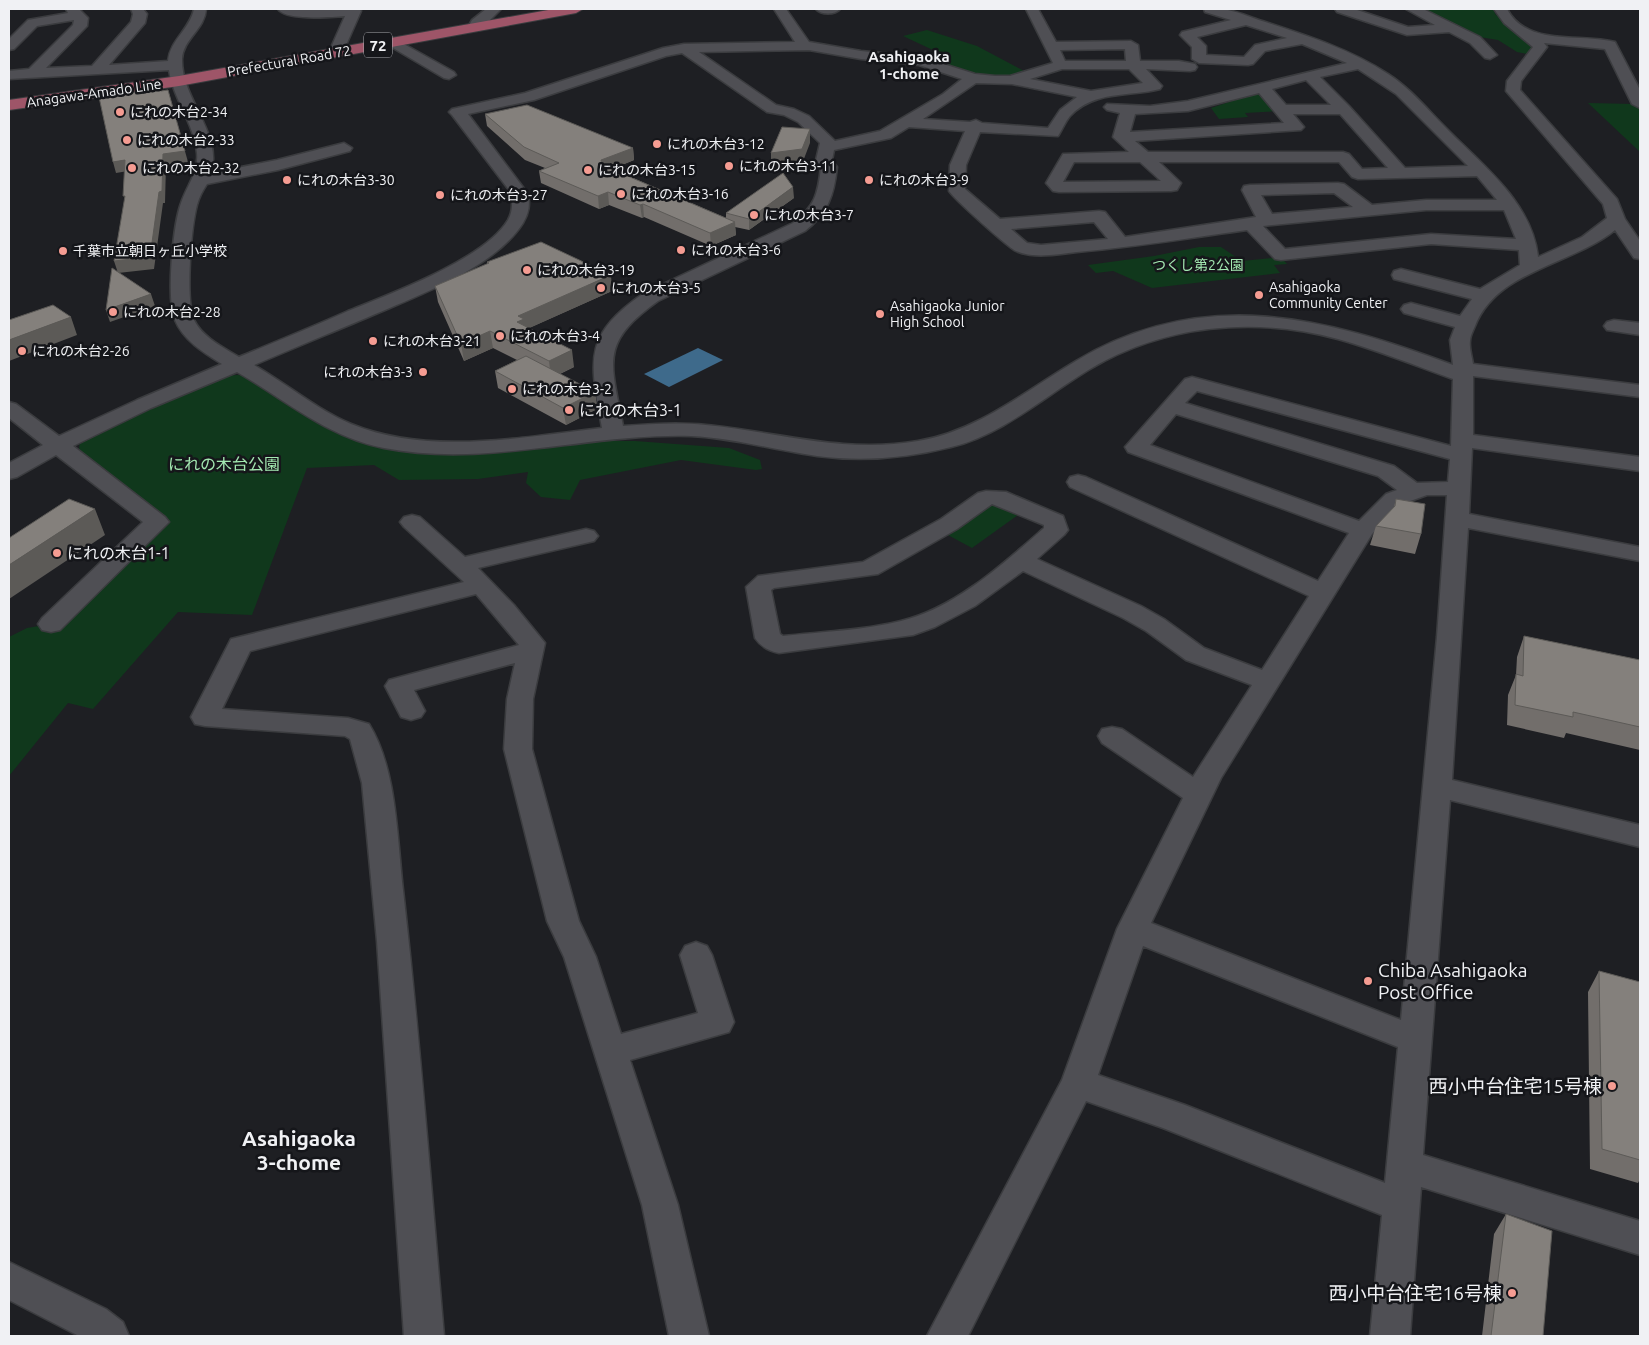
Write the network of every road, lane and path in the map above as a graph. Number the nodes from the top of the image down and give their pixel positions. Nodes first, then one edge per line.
1 (136, 9) edge
2 (200, 9) edge
3 (284, 9) edge
4 (494, 9) edge
5 (576, 9) edge
6 (784, 9) edge
7 (823, 9) edge
8 (833, 9) edge
9 (1032, 9) edge
10 (1210, 9) edge
11 (1342, 9) edge
12 (1414, 9) edge
13 (1500, 9) edge
14 (75, 12) edge
15 (1245, 21) junction
16 (475, 27) junction
17 (1451, 28) junction
18 (1535, 38) junction
19 (1301, 40) junction
20 (393, 42) junction
21 (9, 46) edge
22 (805, 46) junction
23 (1051, 46) junction
24 (684, 48) junction
25 (336, 52) junction
26 (1490, 55) dead end
27 (1360, 64) junction
28 (1060, 65) junction
29 (1134, 66) junction
30 (1190, 67) dead end
31 (98, 70) junction
32 (177, 73) junction
33 (33, 74) junction
34 (9, 75) edge
35 (449, 75) dead end
36 (1310, 76) junction
37 (973, 78) junction
38 (1011, 80) junction
39 (1262, 87) junction
40 (1087, 98) junction
41 (1640, 104) edge
42 (9, 105) edge
43 (1344, 109) junction
44 (1284, 110) junction
45 (1128, 111) junction
46 (906, 122) junction
47 (976, 125) junction
48 (1121, 137) junction
49 (827, 147) junction
50 (344, 148) dead end
51 (1143, 158) junction
52 (1480, 171) junction
53 (1401, 173) junction
54 (199, 180) junction
55 (1510, 205) junction
56 (1367, 209) junction
57 (1616, 219) junction
58 (1259, 222) junction
59 (994, 225) junction
60 (1121, 243) junction
61 (1640, 254) edge
62 (1528, 256) junction
63 (1401, 275) dead end
64 (1484, 296) junction
65 (1411, 309) dead end
66 (1466, 324) junction
67 (1614, 326) dead end
68 (1640, 329) edge
69 (238, 364) junction
70 (1463, 373) junction
71 (1640, 391) edge
72 (1172, 406) junction
73 (9, 408) edge
74 (614, 434) junction
75 (58, 445) junction
76 (1461, 447) junction
77 (1640, 464) edge
78 (9, 472) edge
79 (1078, 482) dead end
80 (1459, 489) junction
81 (1414, 492) junction
82 (1457, 519) junction
83 (412, 522) dead end
84 (1363, 530) junction
85 (586, 536) dead end
86 (1640, 554) edge
87 (1021, 561) junction
88 (460, 565) junction
89 (482, 586) junction
90 (1324, 592) junction
91 (50, 624) dead end
92 (530, 650) junction
93 (1268, 682) junction
94 (411, 711) dead end
95 (1112, 736) dead end
96 (1437, 787) junction
97 (1198, 796) junction
98 (1640, 836) edge
99 (1133, 929) junction
100 (696, 955) dead end
101 (1416, 1040) junction
102 (610, 1051) junction
103 (1078, 1083) junction
104 (1403, 1165) junction
105 (1400, 1205) junction
106 (1640, 1238) edge
107 (9, 1280) edge
108 (109, 1336) edge
109 (424, 1336) edge
110 (689, 1336) edge
111 (947, 1336) edge
112 (1390, 1336) edge

1 - 31 street
2 - 32 street
3 - 25 street
4 - 16 street
5 - 16 main road, Prefectural Road 72 / 72
6 - 22 street
7 - 8 street
9 - 23 street
10 - 15 street
11 - 17 street
12 - 17 street
13 - 18 street
14 - 21 street
14 - 33 street
15 - 19 street
15 - 19 street
16 - 20 main road, Prefectural Road 72 / 72
17 - 26 street
18 - 41 street
18 - 57 street
19 - 27 street
20 - 25 main road, Prefectural Road 72 / 72
20 - 35 street
22 - 24 street
22 - 37 street
23 - 28 street
23 - 29 street
24 - 49 street
24 - 69 street
25 - 32 main road, Prefectural Road 72 / 72
27 - 36 street
27 - 52 street
28 - 29 street
28 - 38 street
29 - 30 street
29 - 40 street
31 - 32 street
31 - 33 street
32 - 42 main road, Anagawa-Amado Line / 72
32 - 54 street
33 - 34 street
36 - 39 street
36 - 43 street
37 - 38 street
37 - 46 street
38 - 40 street
39 - 44 street
39 - 45 street
40 - 45 street
40 - 47 street
43 - 44 street
43 - 53 street
44 - 48 street
45 - 48 street
46 - 47 street
46 - 49 street
47 - 59 street
48 - 51 street
49 - 74 street
50 - 54 street
51 - 51 street
51 - 53 street
52 - 53 street
52 - 55 street
54 - 69 street
55 - 56 street
55 - 62 street
56 - 58 street
56 - 58 street
57 - 61 street
57 - 62 street
58 - 60 street
58 - 62 street
59 - 60 street
59 - 60 street
62 - 64 street
63 - 64 street
64 - 66 street
65 - 66 street
66 - 70 street
67 - 68 street
69 - 74 street
69 - 75 street
70 - 71 street
70 - 74 street
70 - 76 street
72 - 76 street
72 - 81 street
72 - 84 street
73 - 75 street
75 - 78 street
75 - 91 street
76 - 77 street
76 - 80 street
79 - 90 street
80 - 81 street
80 - 82 street
81 - 84 street
82 - 86 street
82 - 96 street
83 - 88 street
84 - 90 street
85 - 88 street
87 - 87 street
87 - 93 street
88 - 89 street
89 - 92 street
89 - 109 street
90 - 93 street
92 - 94 street
92 - 102 street
93 - 97 street
95 - 97 street
96 - 98 street
96 - 101 street
97 - 99 street
99 - 101 street
99 - 103 street
100 - 102 street
101 - 104 street
102 - 110 street
103 - 105 street
103 - 111 street
104 - 105 street
104 - 106 street
105 - 112 street
107 - 108 street

